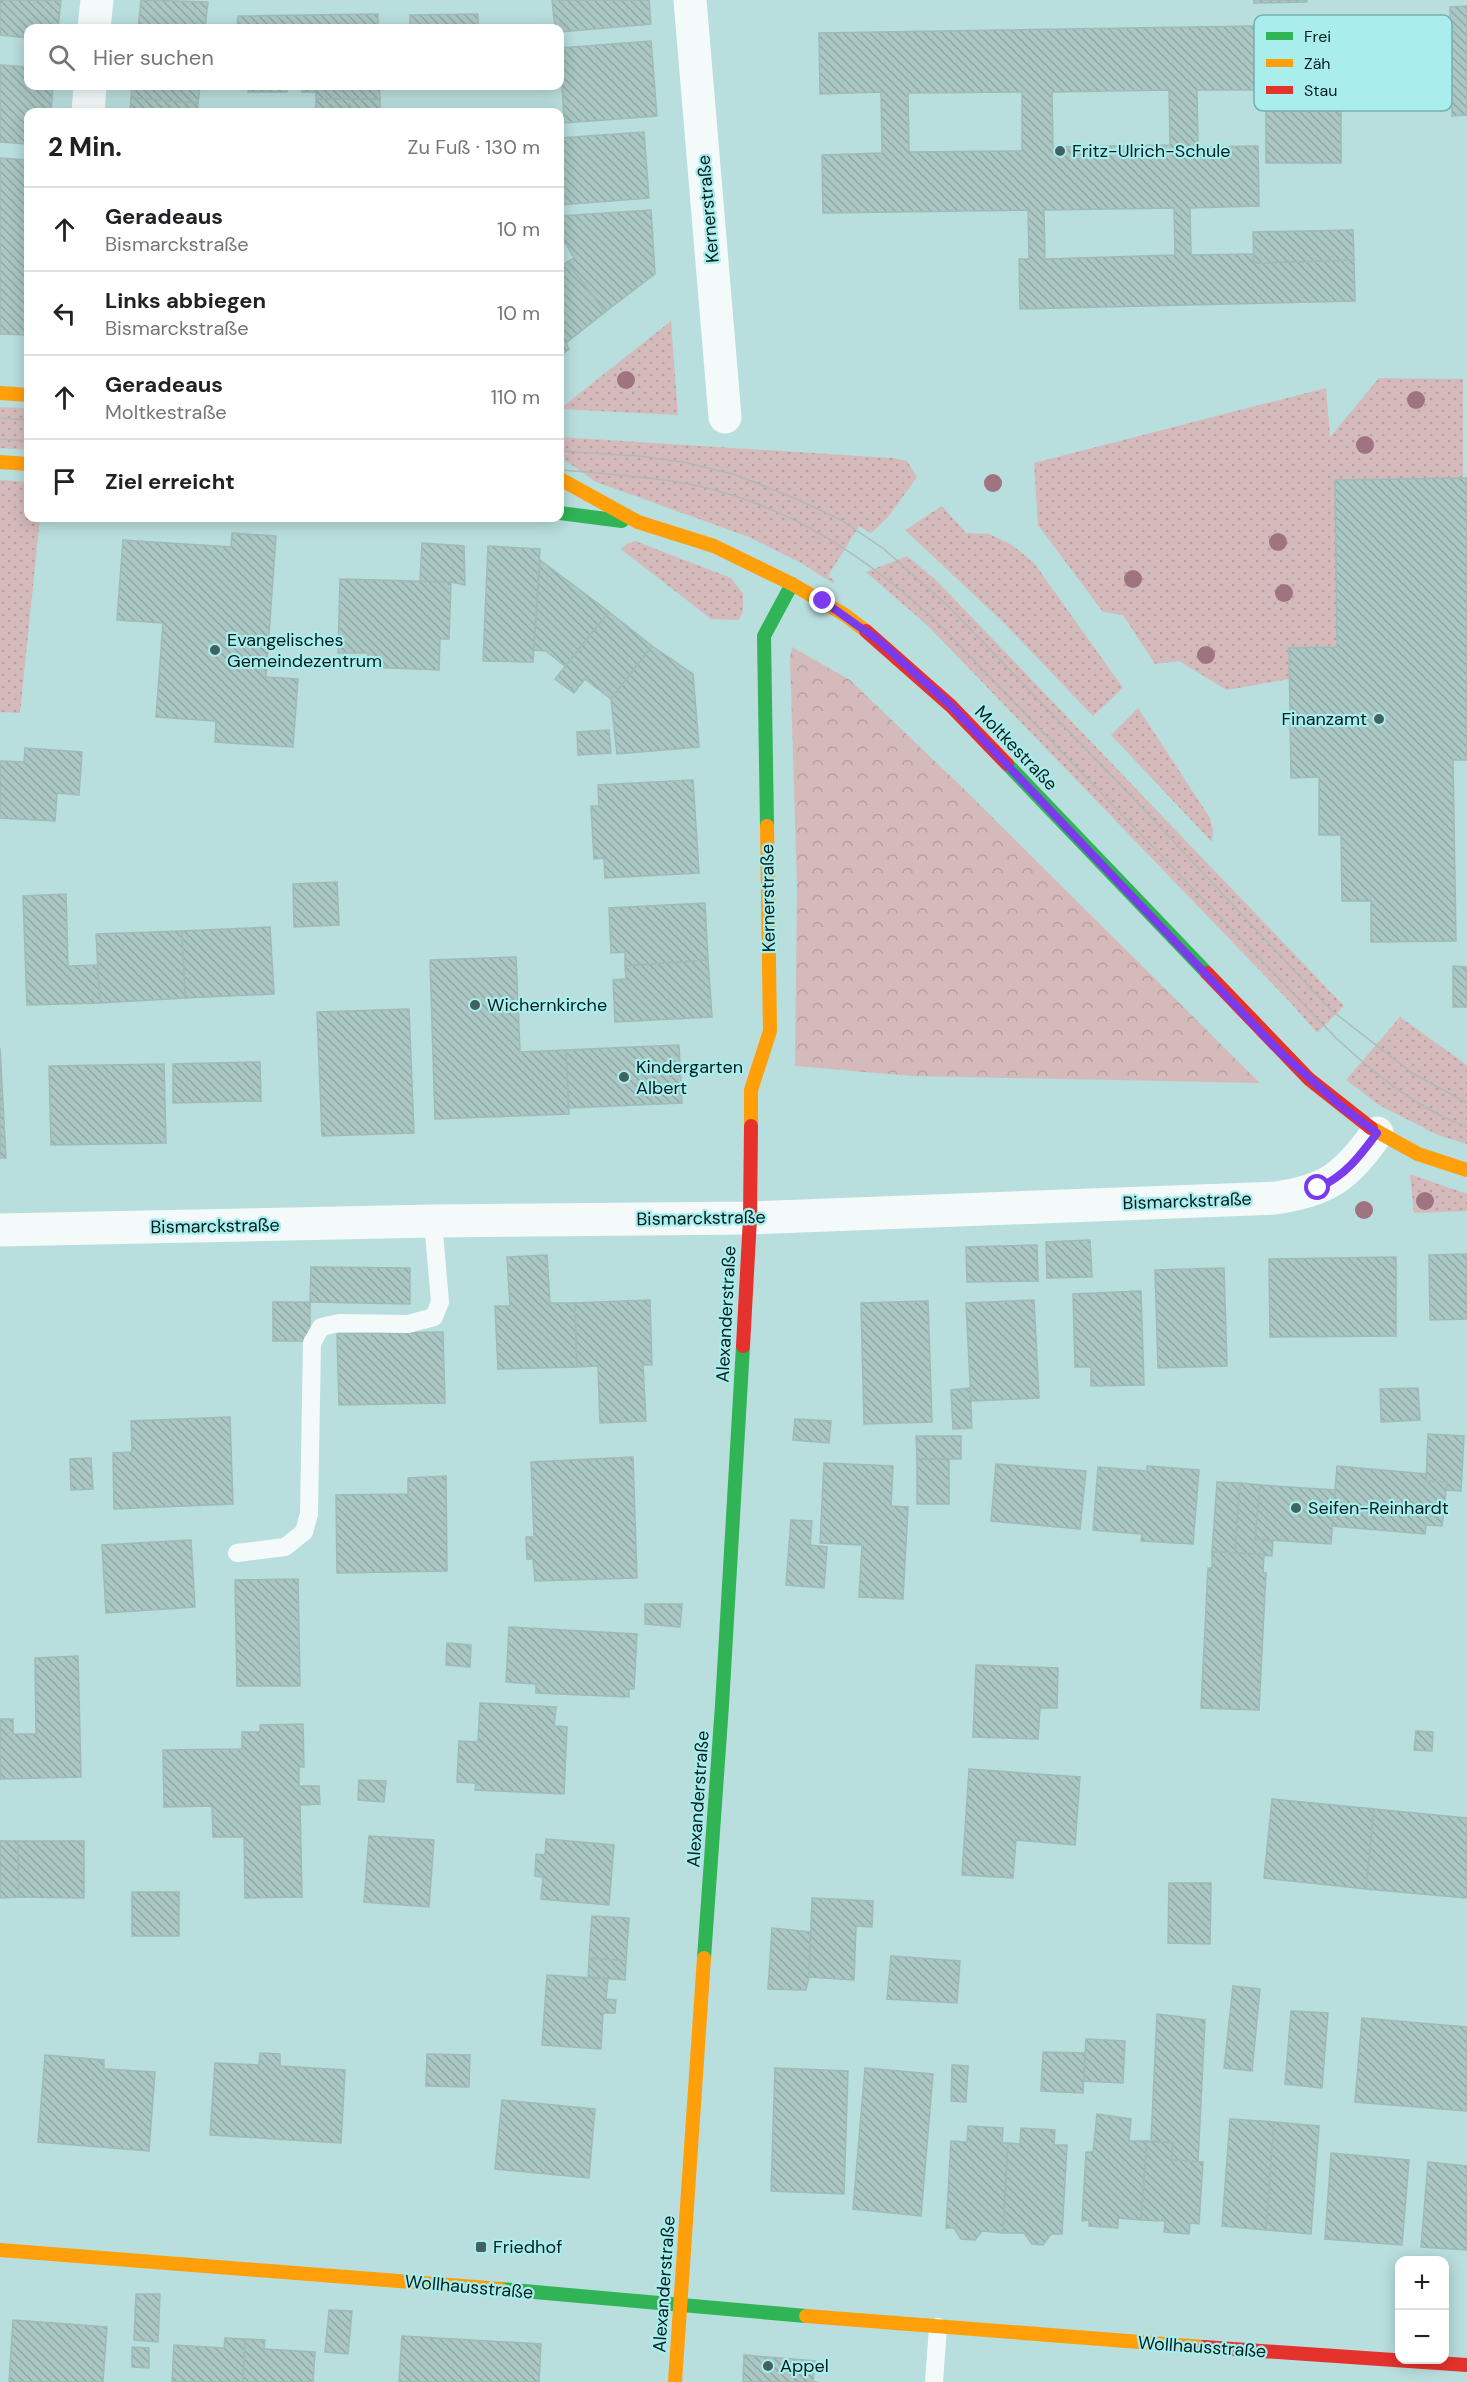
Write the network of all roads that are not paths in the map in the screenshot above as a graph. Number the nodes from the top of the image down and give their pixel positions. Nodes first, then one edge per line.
1 (97, 0) edge
2 (690, 0) edge
3 (94, 24) edge
4 (90, 90) edge
5 (88, 108) edge
6 (0, 393) edge
7 (24, 395) edge
8 (725, 417) dead end
9 (0, 462) edge
10 (24, 464) edge
11 (564, 481) edge
12 (564, 514) edge
13 (638, 522) junction
14 (792, 584) junction
15 (1377, 1133) junction
16 (1467, 1170) edge
17 (750, 1218) junction
18 (433, 1221) junction
19 (0, 1230) edge
20 (237, 1553) dead end
21 (0, 2250) edge
22 (681, 2306) junction
23 (938, 2327) junction
24 (1467, 2365) edge
25 (675, 2382) edge
26 (934, 2382) edge

1 - 3 street
2 - 8 street, Kernerstraße
4 - 5 street
6 - 7 street
9 - 10 street
11 - 13 street, Moltkestraße
12 - 13 street, Moltkestraße
13 - 14 street, Moltkestraße
14 - 15 street, Moltkestraße
14 - 17 street, Kernerstraße
15 - 16 street
15 - 17 street, Bismarckstraße
17 - 18 street, Bismarckstraße
17 - 22 street, Alexanderstraße
18 - 19 street, Bismarckstraße
18 - 20 lane
21 - 22 street, Wollhausstraße
22 - 23 street, Wollhausstraße
22 - 25 street, Alexanderstraße
23 - 24 street, Wollhausstraße
23 - 26 lane

